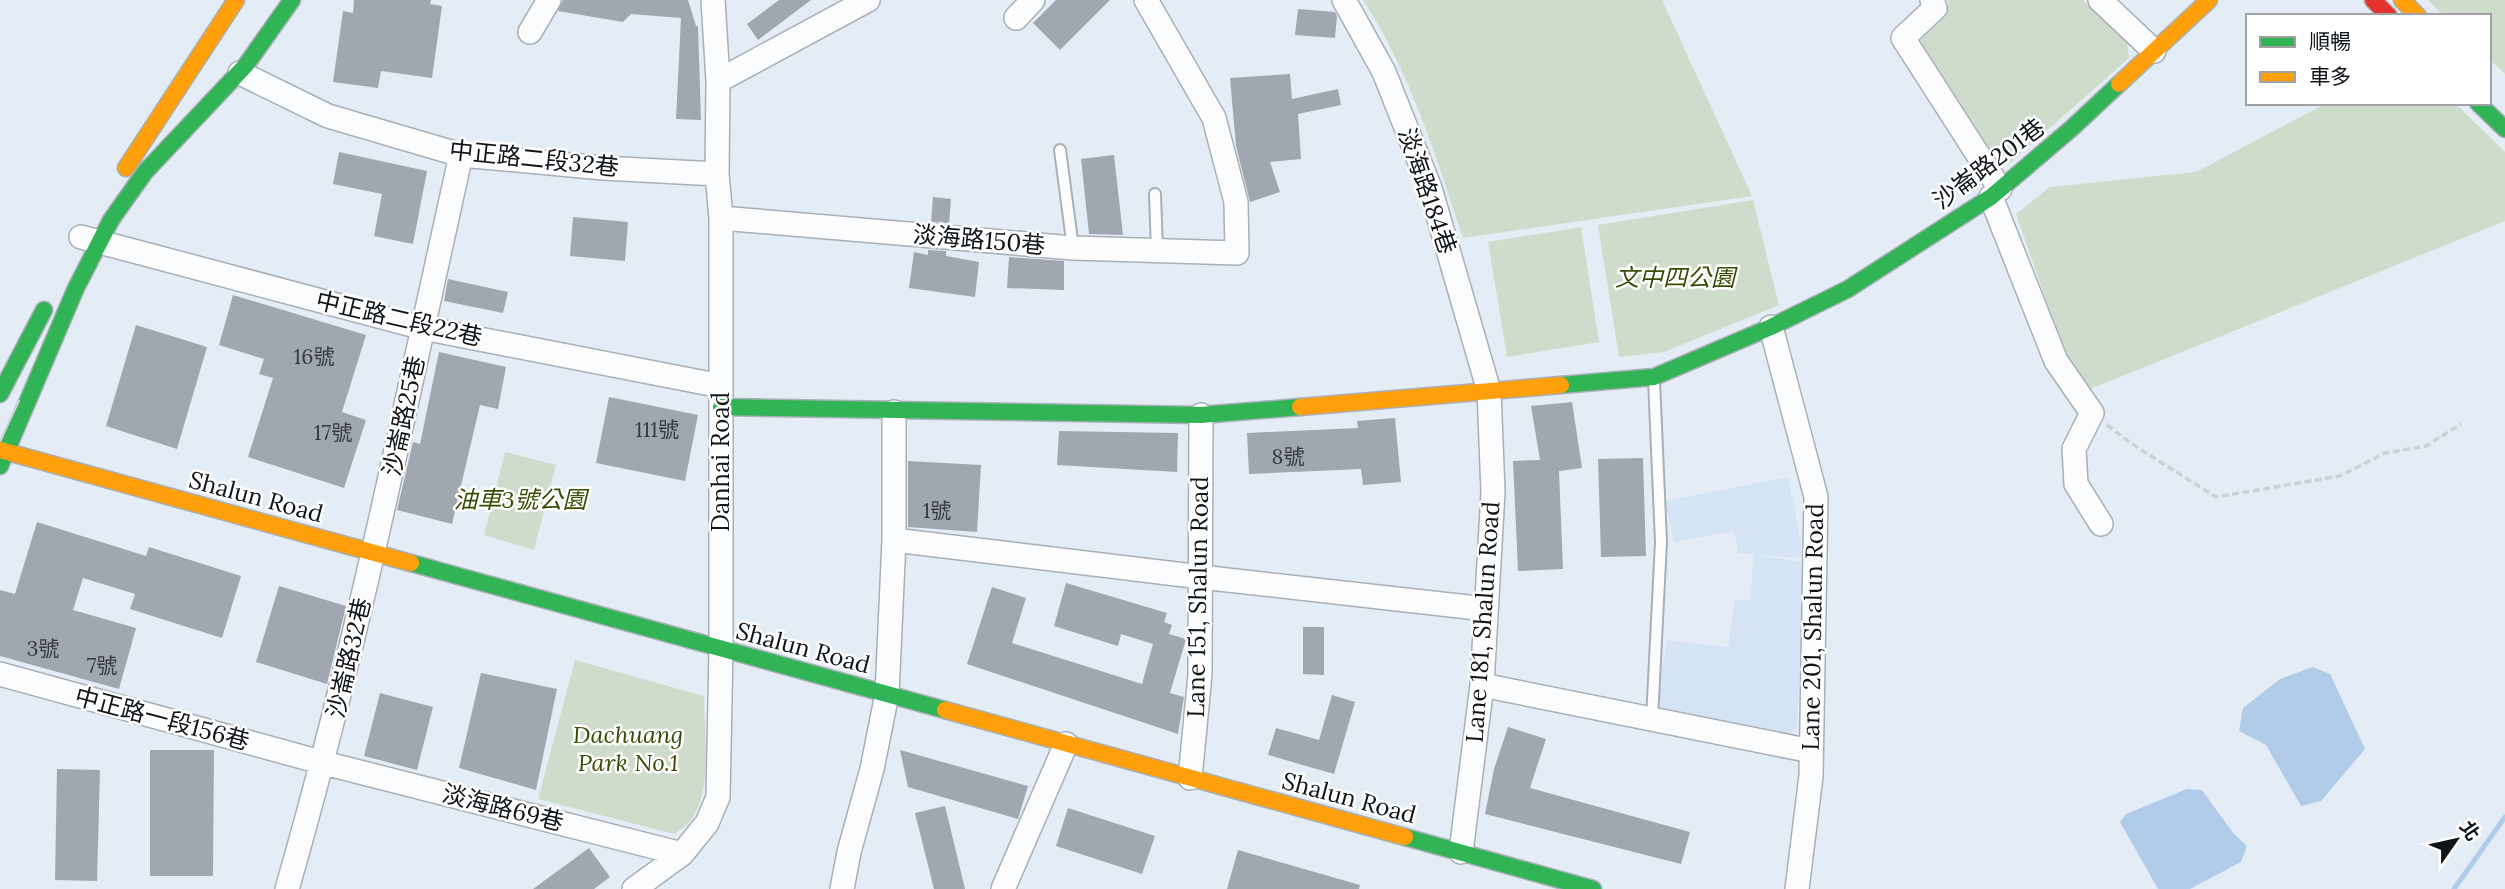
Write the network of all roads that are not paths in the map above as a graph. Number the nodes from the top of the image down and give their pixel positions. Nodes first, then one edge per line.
1 (236, 0) edge
2 (292, 0) edge
3 (549, 0) edge
4 (713, 0) edge
5 (869, 0) edge
6 (1033, 0) edge
7 (1146, 0) edge
8 (1345, 0) edge
9 (1932, 0) edge
10 (2100, 0) edge
11 (2209, 0) edge
12 (2372, 0) edge
13 (2402, 0) edge
14 (2387, 14) edge
15 (2416, 14) edge
16 (1016, 18) dead end
17 (530, 32) dead end
18 (2154, 51) junction
19 (240, 74) junction
20 (718, 81) junction
21 (2480, 105) edge
22 (2505, 129) edge
23 (1060, 150) dead end
24 (461, 155) junction
25 (717, 174) junction
26 (118, 181) dead end
27 (1995, 193) junction
28 (1155, 194) dead end
29 (721, 218) junction
30 (91, 228) junction
31 (1073, 248) junction
32 (1157, 250) junction
33 (49, 298) dead end
34 (1771, 327) junction
35 (422, 328) junction
36 (1654, 377) junction
37 (1489, 391) junction
38 (0, 394) edge
39 (721, 397) junction
40 (894, 412) junction
41 (1201, 415) junction
42 (2, 456) edge
43 (2101, 524) dead end
44 (894, 540) junction
45 (374, 553) junction
46 (1201, 577) junction
47 (1486, 609) junction
48 (721, 649) junction
49 (0, 674) edge
50 (1482, 685) junction
51 (887, 694) junction
52 (1653, 719) junction
53 (1066, 744) junction
54 (1811, 751) junction
55 (324, 763) junction
56 (1190, 778) junction
57 (1461, 852) junction
58 (682, 853) junction
59 (287, 889) edge
60 (634, 889) edge
61 (842, 889) edge
62 (1003, 889) edge
63 (1594, 889) edge
64 (1797, 889) edge

1 - 26 street
2 - 19 street
3 - 17 street
4 - 20 street, Danhai Road
5 - 20 street
6 - 16 street
7 - 32 street, 淡海路150巷
8 - 37 street, 淡海路184巷
9 - 27 street
10 - 18 street
11 - 18 street, 沙崙路201巷
12 - 14 street
13 - 15 street
18 - 27 street, 沙崙路201巷
19 - 24 street, 中正路二段32巷
19 - 30 street
20 - 25 street, Danhai Road
21 - 22 street
23 - 31 lane
24 - 25 street, 中正路二段32巷
24 - 35 street, 沙崙路25巷
25 - 29 street, Danhai Road
27 - 34 street, 沙崙路201巷
27 - 43 street
28 - 32 lane
29 - 31 street, 淡海路150巷
29 - 39 street, Danhai Road
30 - 35 street, 中正路二段22巷
30 - 42 street
31 - 32 street, 淡海路150巷
33 - 38 street
34 - 36 street
34 - 54 street, Lane 201, Shalun Road
35 - 39 street, 中正路二段22巷
35 - 45 street, 沙崙路25巷
36 - 37 street
36 - 52 lane
37 - 41 street
37 - 47 street, Lane 181, Shalun Road
39 - 40 street
39 - 48 street, Danhai Road
40 - 41 street
40 - 44 street
41 - 46 street, Lane 151, Shalun Road
42 - 45 street, Shalun Road
44 - 46 street
44 - 51 street
45 - 48 street, Shalun Road
45 - 55 street, 沙崙路32巷
46 - 47 street
46 - 56 street, Lane 151, Shalun Road
47 - 50 street, Lane 181, Shalun Road
48 - 51 street, Shalun Road
48 - 58 street, Danhai Road
49 - 55 street, 中正路一段156巷
50 - 52 street
50 - 57 street, Lane 181, Shalun Road
51 - 53 street, Shalun Road
51 - 61 street
52 - 54 street
53 - 56 street, Shalun Road
53 - 62 street
54 - 64 street, Lane 201, Shalun Road
55 - 58 street, 淡海路69巷
55 - 59 street, 沙崙路32巷
56 - 57 street, Shalun Road
57 - 63 street, Shalun Road
58 - 60 street, Danhai Road

